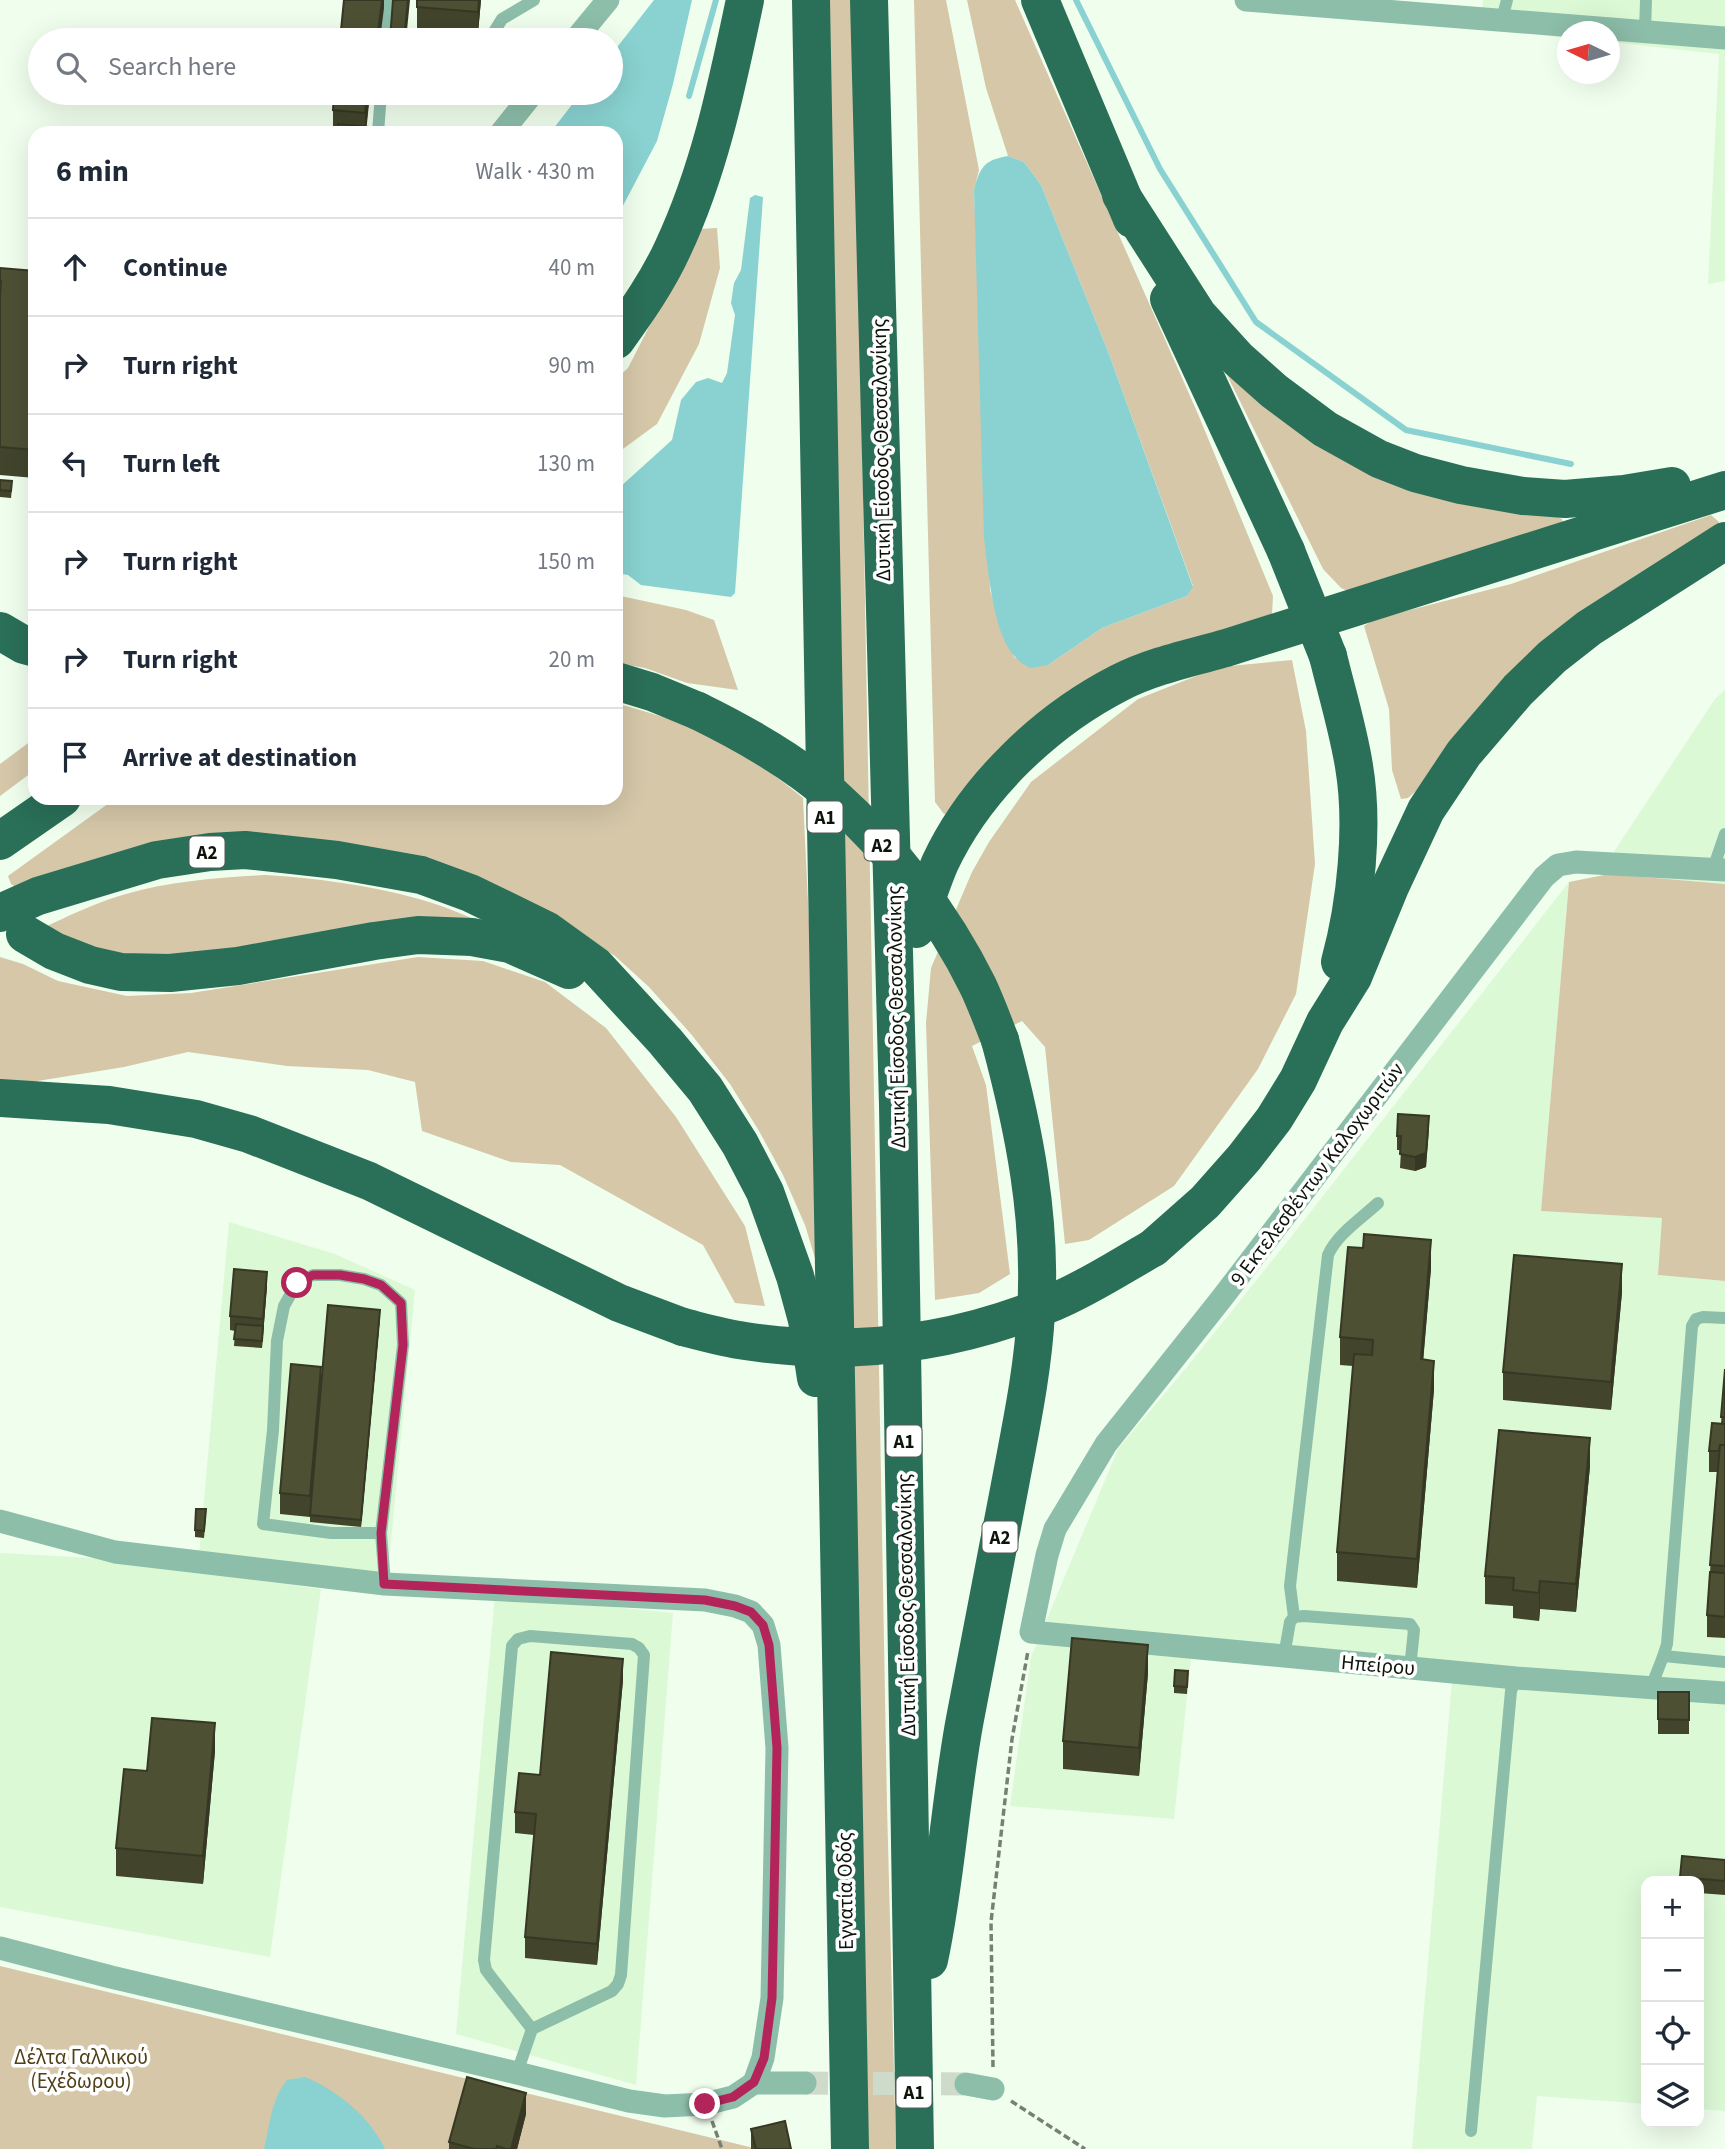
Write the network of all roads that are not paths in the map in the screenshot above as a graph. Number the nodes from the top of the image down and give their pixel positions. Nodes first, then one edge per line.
1 (389, 0) edge
2 (534, 0) edge
3 (608, 0) edge
4 (746, 0) edge
5 (811, 0) edge
6 (869, 0) edge
7 (1040, 0) edge
8 (1246, 0) edge
9 (1646, 0) edge
10 (1505, 10) edge
11 (387, 28) edge
12 (496, 28) edge
13 (585, 28) edge
14 (1645, 31) junction
15 (1725, 38) edge
16 (380, 105) edge
17 (523, 105) edge
18 (379, 126) edge
19 (506, 126) edge
20 (1121, 195) junction
21 (623, 330) edge
22 (1725, 472) edge
23 (1725, 490) edge
24 (1725, 541) edge
25 (0, 631) edge
26 (28, 646) edge
27 (623, 683) edge
28 (28, 799) edge
29 (52, 805) edge
30 (0, 822) edge
31 (1725, 835) edge
32 (0, 841) edge
33 (1719, 870) edge
34 (13, 924) edge
35 (630, 1003) junction
36 (1325, 1022) junction
37 (0, 1098) edge
38 (898, 1105) junction
39 (1378, 1203) dead end
40 (1725, 1318) edge
41 (0, 1521) edge
42 (381, 1533) junction
43 (384, 1584) junction
44 (1294, 1617) junction
45 (1031, 1632) joint
46 (841, 1634) junction
47 (1284, 1656) junction
48 (1664, 1657) junction
49 (1725, 1662) edge
50 (1410, 1668) junction
51 (1516, 1678) junction
52 (1651, 1688) junction
53 (1725, 1693) edge
54 (0, 1948) edge
55 (532, 2029) junction
56 (913, 2034) junction
57 (517, 2073) junction
58 (754, 2082) junction
59 (805, 2083) tunnel mouth
60 (965, 2084) tunnel mouth
61 (993, 2089) road end
62 (1471, 2131) dead end
63 (850, 2149) edge
64 (915, 2149) edge

1 - 11 lane
2 - 12 lane
3 - 13 street
4 - 21 highway
5 - 46 highway, Α1
6 - 38 highway, Δυτική Είσοδος Θεσσαλονίκης / Α1
7 - 20 highway
8 - 10 street
9 - 14 lane
10 - 14 street
14 - 15 street
16 - 18 lane
17 - 19 street
20 - 22 highway
20 - 36 highway, bridge
23 - 38 highway
24 - 36 highway
25 - 26 highway
27 - 56 highway, Α2, bridge
28 - 30 highway
29 - 32 highway
31 - 33 lane
33 - 45 street, 9 Εκτελεσθέντων Καλοχωριτών
34 - 35 highway
34 - 35 highway, Α2
35 - 46 highway, Α2
36 - 37 highway, bridge
38 - 56 highway, Δυτική Είσοδος Θεσσαλονίκης / Α1
39 - 44 lane
40 - 48 lane
41 - 43 street
42 - 42 lane
42 - 43 lane
43 - 58 street
44 - 47 lane
44 - 50 lane
45 - 47 street, Ηπείρου
46 - 63 highway, Εγνατία Οδός / Α1
47 - 50 street, Ηπείρου
48 - 49 lane
48 - 52 lane
50 - 51 street, Ηπείρου
51 - 52 street, Ηπείρου
51 - 62 lane
52 - 53 street, Ηπείρου
54 - 57 street
55 - 55 lane
55 - 57 lane
56 - 64 highway, Α1
57 - 58 street
58 - 59 street
60 - 61 street

